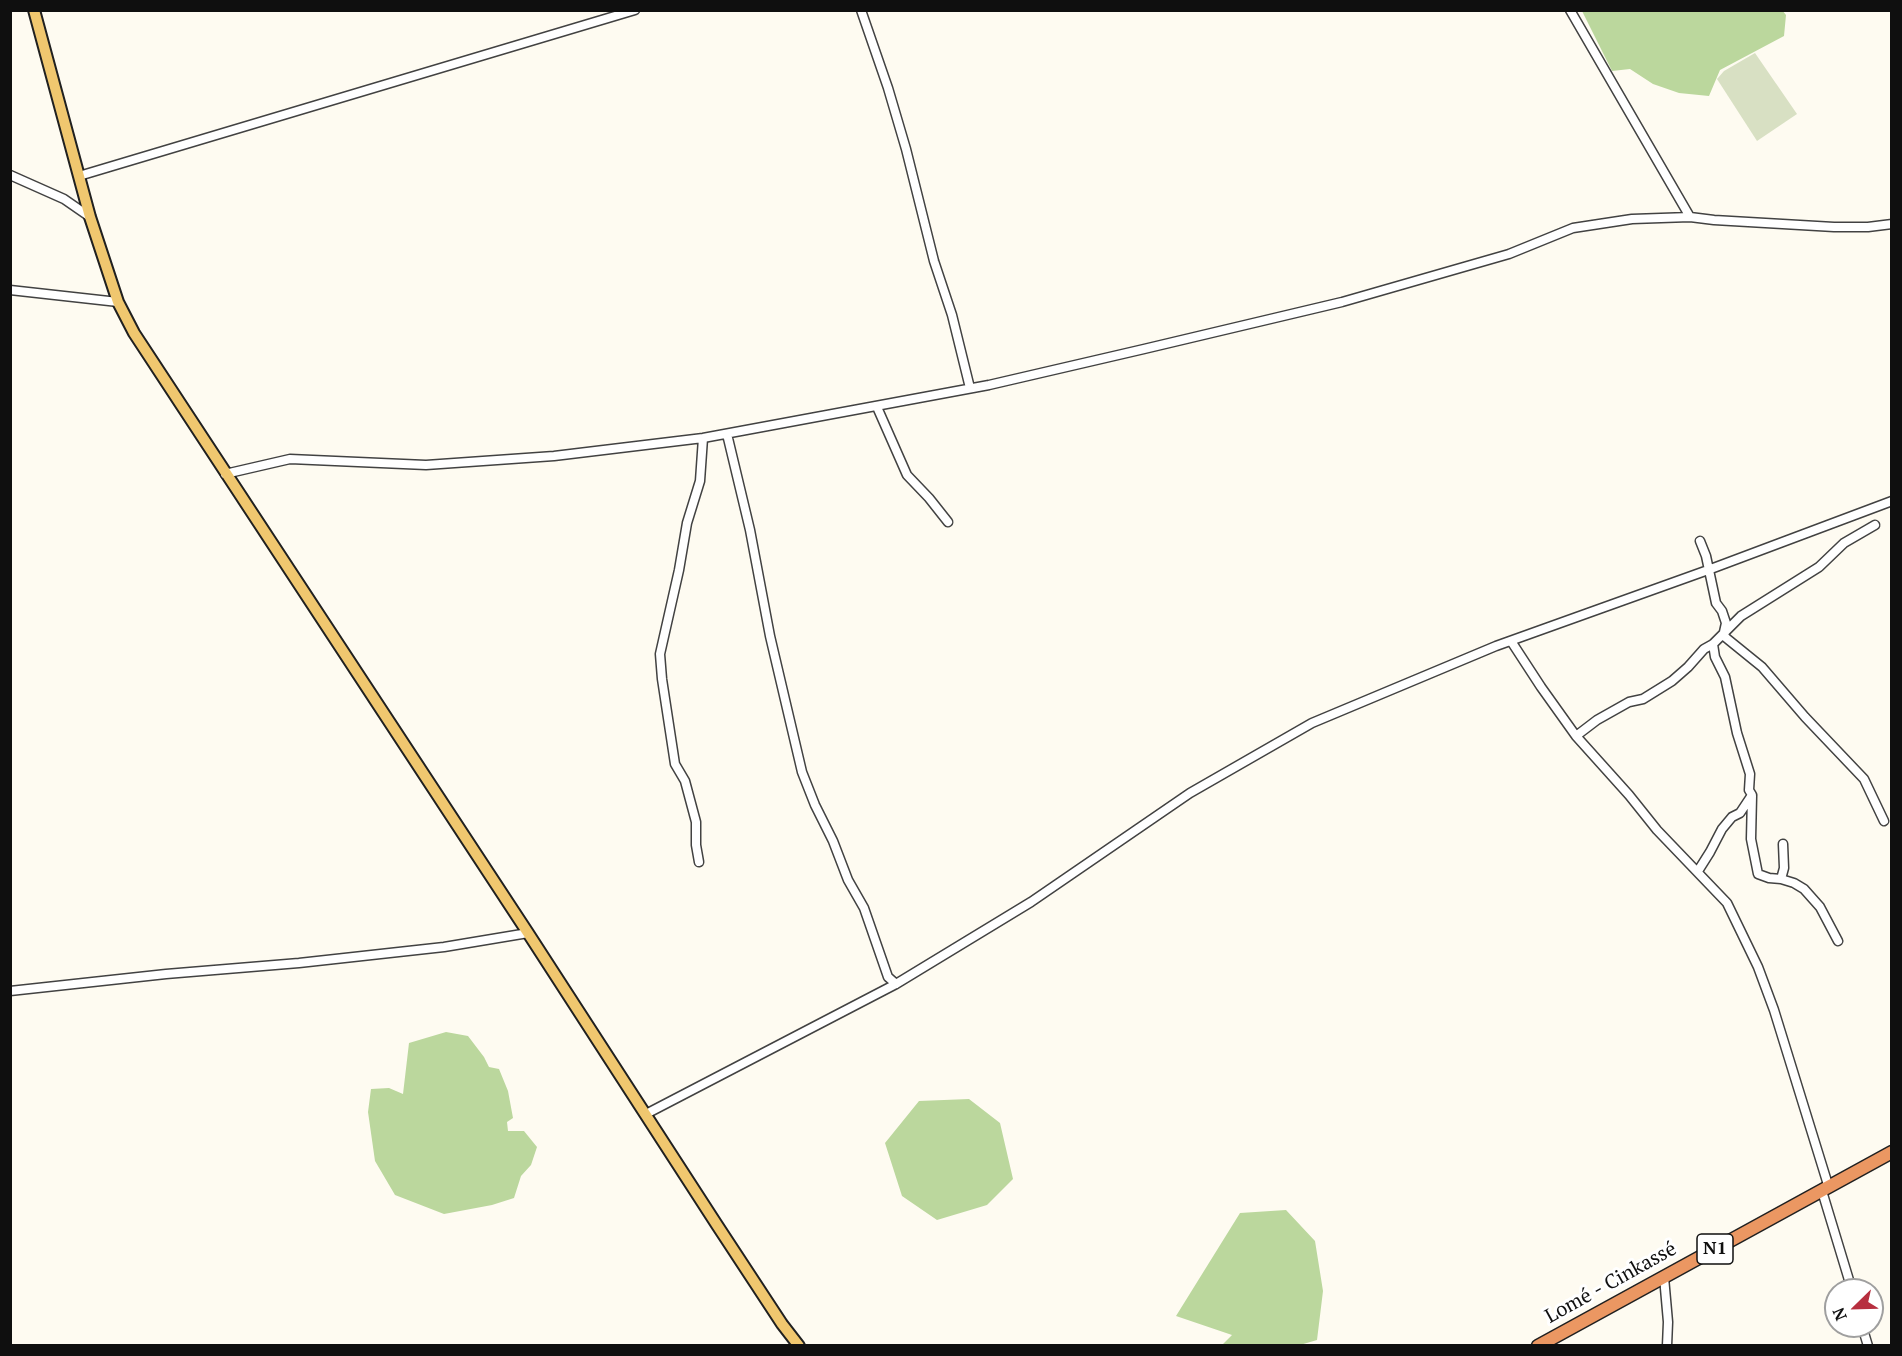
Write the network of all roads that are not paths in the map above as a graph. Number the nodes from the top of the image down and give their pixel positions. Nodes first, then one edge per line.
1 (34, 10) edge
2 (635, 10) edge
3 (861, 10) edge
4 (1570, 10) edge
5 (10, 175) edge
6 (79, 176) junction
7 (90, 217) junction
8 (1690, 217) junction
9 (1892, 224) edge
10 (10, 290) edge
11 (118, 302) junction
12 (970, 388) junction
13 (877, 406) junction
14 (727, 434) junction
15 (704, 438) junction
16 (225, 474) junction
17 (1892, 501) edge
18 (948, 522) dead end
19 (1875, 525) dead end
20 (1700, 541) dead end
21 (1708, 570) junction
22 (1724, 632) junction
23 (1511, 641) junction
24 (1713, 644) junction
25 (1576, 736) junction
26 (1752, 795) junction
27 (1884, 821) dead end
28 (1783, 844) dead end
29 (699, 862) dead end
30 (1698, 871) junction
31 (1780, 879) junction
32 (528, 933) junction
33 (1838, 941) dead end
34 (896, 984) junction
35 (10, 990) edge
36 (646, 1114) junction
37 (1892, 1152) edge
38 (1825, 1189) junction
39 (1664, 1276) junction
40 (1848, 1278) edge
41 (799, 1346) edge
42 (1538, 1346) edge
43 (1667, 1346) edge

1 - 6 main road
2 - 6 street
3 - 12 street
4 - 8 street
5 - 7 street
6 - 7 main road
7 - 11 main road
8 - 9 street
8 - 12 street
10 - 11 street
11 - 16 main road
12 - 13 street
13 - 14 street
13 - 18 street
14 - 15 street
14 - 34 street
15 - 16 street
15 - 29 street
16 - 32 main road
17 - 21 street
19 - 22 street
20 - 21 street
21 - 22 street
21 - 23 street
22 - 24 street
22 - 27 street
23 - 25 street
23 - 34 street
24 - 25 street
24 - 26 street
25 - 30 street
26 - 30 street
26 - 31 street
28 - 31 street
30 - 38 street
31 - 33 street
32 - 35 street
32 - 36 main road
34 - 36 street
36 - 41 main road
37 - 38 highway, Lomé - Cinkassé / N1
38 - 39 highway, Lomé - Cinkassé / N1
38 - 40 street
39 - 42 highway, Lomé - Cinkassé / N1
39 - 43 street

